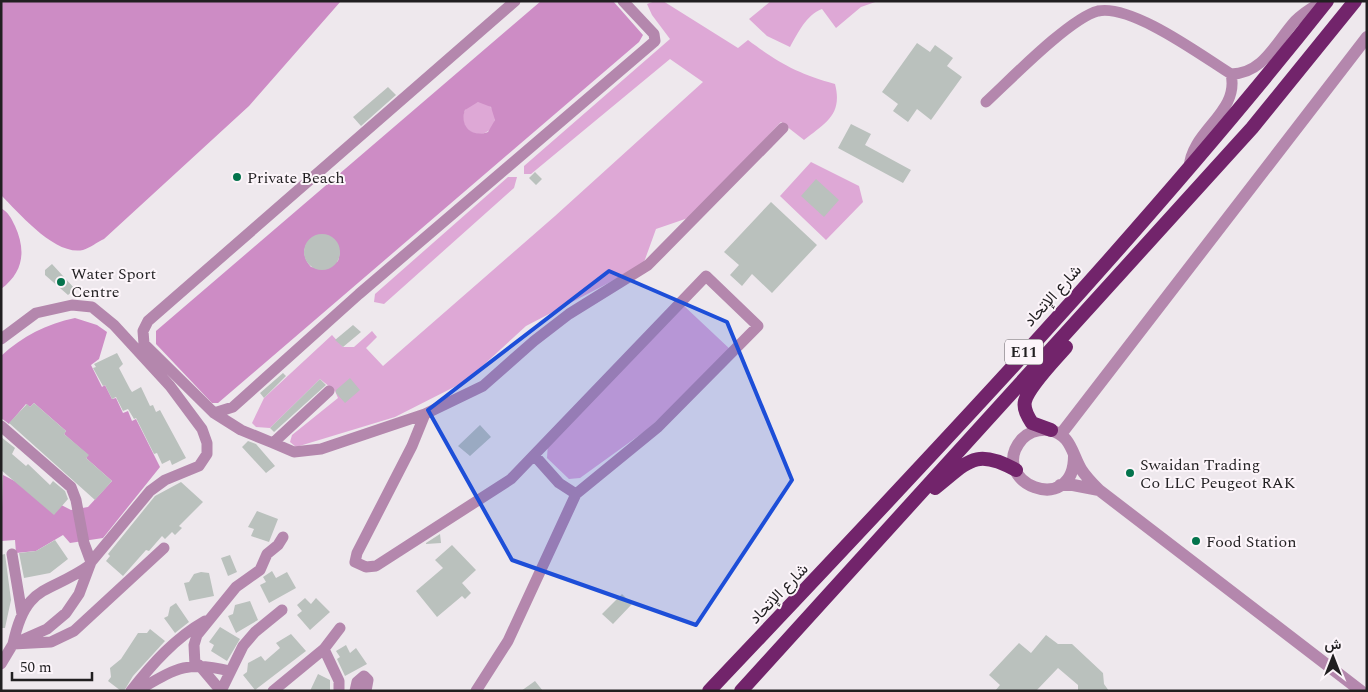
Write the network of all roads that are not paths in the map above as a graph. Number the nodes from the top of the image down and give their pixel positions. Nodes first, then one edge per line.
1 (515, 1) edge
2 (623, 1) edge
3 (1326, 1) edge
4 (1355, 1) edge
5 (1107, 6) edge
6 (1367, 37) edge
7 (1231, 74) junction
8 (986, 102) dead end
9 (783, 128) dead end
10 (1189, 168) junction
11 (1116, 280) junction
12 (1, 339) edge
13 (329, 391) dead end
14 (214, 413) junction
15 (425, 414) junction
16 (1, 426) edge
17 (1056, 432) junction
18 (273, 443) junction
19 (534, 455) junction
20 (1074, 455) junction
21 (1016, 470) junction
22 (1060, 486) junction
23 (1099, 490) junction
24 (576, 494) junction
25 (900, 517) junction
26 (283, 537) dead end
27 (164, 548) dead end
28 (12, 554) dead end
29 (91, 563) junction
30 (282, 610) dead end
31 (22, 614) junction
32 (209, 619) junction
33 (340, 628) dead end
34 (13, 644) junction
35 (324, 649) junction
36 (1, 664) edge
37 (197, 665) junction
38 (230, 671) junction
39 (131, 691) edge
40 (136, 691) edge
41 (273, 691) edge
42 (339, 691) edge
43 (355, 691) edge
44 (366, 691) edge
45 (476, 691) edge
46 (709, 691) edge
47 (741, 691) edge
48 (1360, 691) edge

1 - 14 street
2 - 14 street
3 - 7 street
3 - 10 highway, شارع الإتحاد / E11
4 - 11 highway, E11
5 - 7 street
5 - 8 street
6 - 17 street
7 - 10 street
9 - 15 street
10 - 46 highway, شارع الإتحاد / E11
11 - 17 highway
11 - 25 highway, E11
12 - 29 street
13 - 18 street
14 - 18 street
15 - 18 street
15 - 19 street
16 - 29 street
17 - 20 street
17 - 21 street
19 - 24 street
19 - 24 street
20 - 22 street
20 - 23 street
21 - 22 street
21 - 25 highway
22 - 23 street
23 - 48 street
24 - 45 street
25 - 47 highway, E11
26 - 32 street
27 - 34 street
28 - 31 street
29 - 31 street
29 - 34 street
30 - 38 street
31 - 34 street
32 - 37 street
32 - 39 street
33 - 35 street
34 - 36 street
35 - 41 street
35 - 42 street
37 - 38 street
37 - 38 street
37 - 40 street
43 - 44 street

